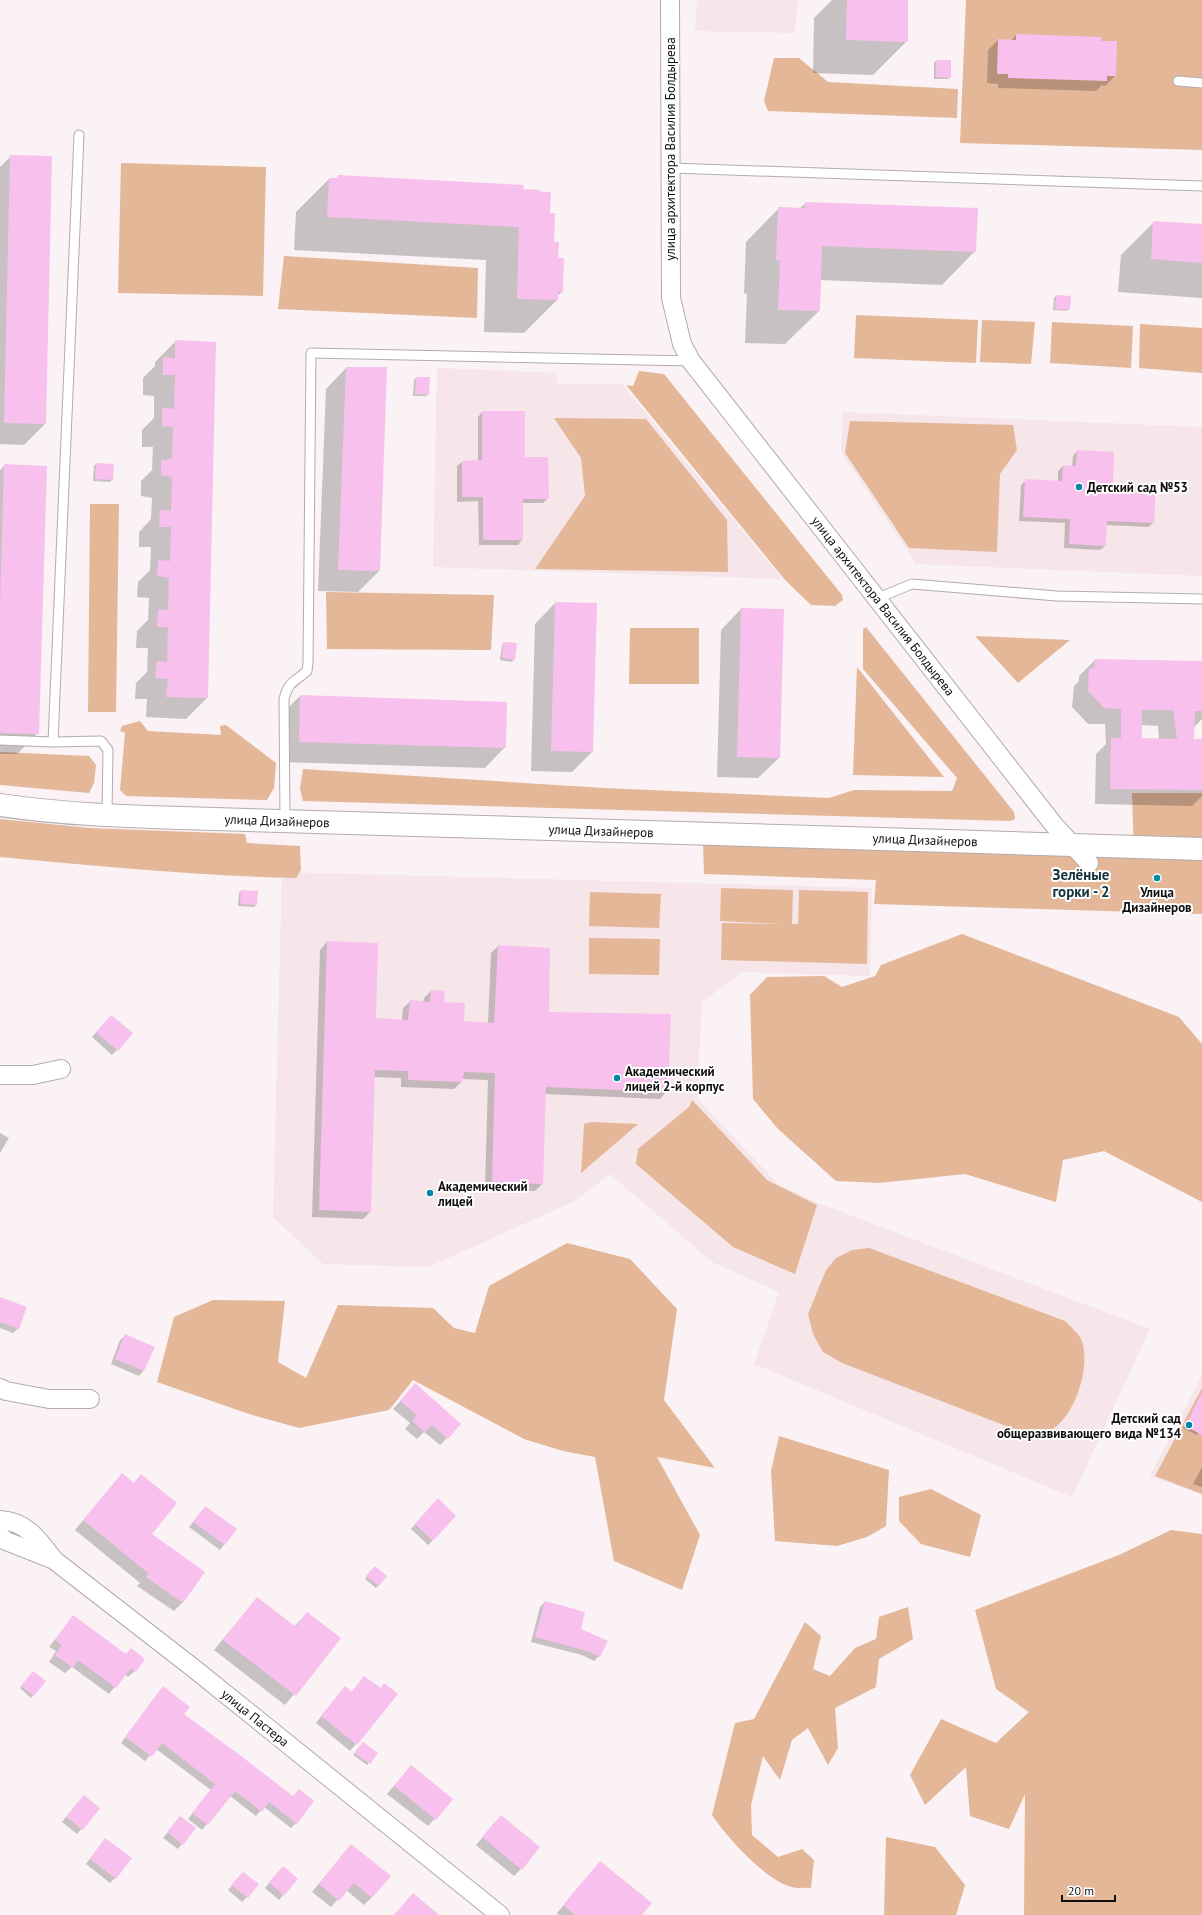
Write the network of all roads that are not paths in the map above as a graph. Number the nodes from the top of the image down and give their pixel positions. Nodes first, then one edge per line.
1 (670, 0) edge
2 (1178, 81) dead end
3 (1202, 83) edge
4 (79, 135) dead end
5 (671, 168) junction
6 (1202, 186) edge
7 (691, 361) junction
8 (878, 598) junction
9 (1202, 599) edge
10 (0, 740) edge
11 (53, 742) junction
12 (0, 805) edge
13 (107, 815) junction
14 (285, 822) junction
15 (1073, 845) junction
16 (1202, 850) edge
17 (1089, 863) dead end
18 (61, 1068) dead end
19 (0, 1075) edge
20 (0, 1388) edge
21 (90, 1399) dead end
22 (0, 1520) edge
23 (0, 1536) edge
24 (54, 1560) junction
25 (500, 1915) edge

1 - 5 street, улица архитектора Василия Болдырева
2 - 3 lane
4 - 11 lane
5 - 6 lane
5 - 7 street, улица архитектора Василия Болдырева
7 - 8 street, улица архитектора Василия Болдырева
7 - 14 lane
8 - 9 lane
8 - 15 street, улица архитектора Василия Болдырева
10 - 11 lane
11 - 13 lane
12 - 13 street, улица Дизайнеров
13 - 14 street, улица Дизайнеров
14 - 15 street, улица Дизайнеров
15 - 16 street, улица Дизайнеров
15 - 17 street, улица архитектора Василия Болдырева
18 - 19 street
20 - 21 street
22 - 24 street
23 - 24 street, улица Пастера
24 - 25 street, улица Пастера

